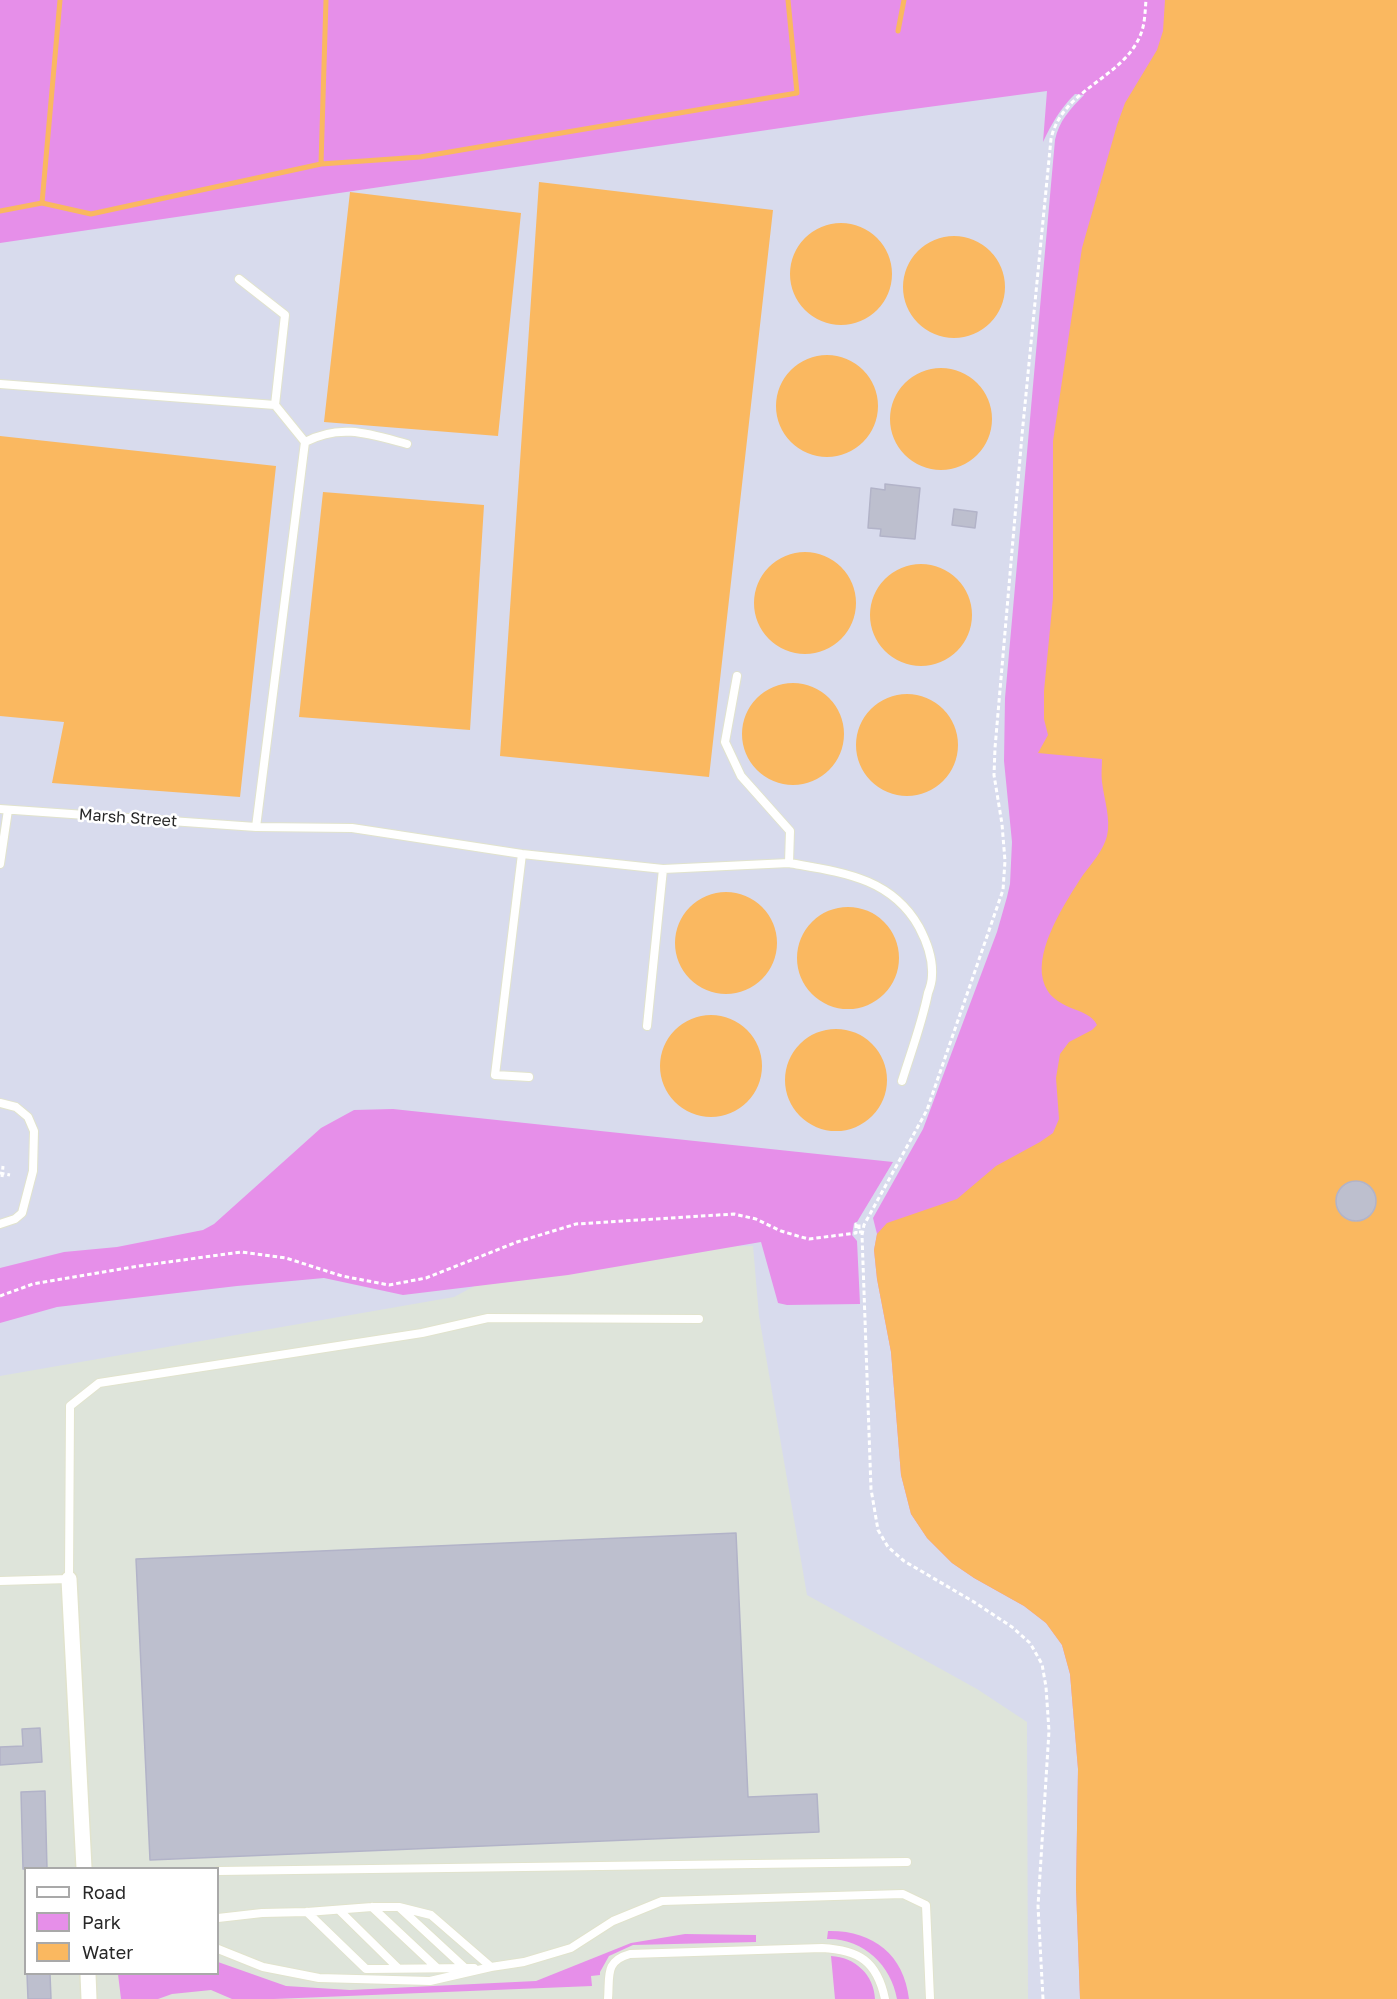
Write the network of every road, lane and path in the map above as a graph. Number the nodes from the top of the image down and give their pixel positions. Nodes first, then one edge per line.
1 (1146, 0) edge
2 (239, 279) dead end
3 (0, 384) edge
4 (275, 405) junction
5 (305, 442) junction
6 (407, 444) dead end
7 (737, 676) dead end
8 (4, 809) edge
9 (256, 827) junction
10 (522, 854) junction
11 (789, 863) junction
12 (0, 864) edge
13 (663, 869) junction
14 (647, 1026) dead end
15 (529, 1077) dead end
16 (902, 1082) dead end
17 (0, 1103) edge
18 (3, 1166) dead end
19 (1, 1175) edge
20 (10, 1175) dead end
21 (0, 1224) edge
22 (862, 1232) junction
23 (0, 1296) edge
24 (699, 1319) dead end
25 (69, 1579) junction
26 (0, 1581) edge
27 (907, 1862) dead end
28 (84, 1867) edge
29 (219, 1872) edge
30 (372, 1907) junction
31 (399, 1907) junction
32 (339, 1910) junction
33 (307, 1912) junction
34 (219, 1918) edge
35 (219, 1949) edge
36 (490, 1967) junction
37 (398, 1968) junction
38 (437, 1968) junction
39 (465, 1968) junction
40 (88, 1975) edge
41 (89, 1999) edge
42 (608, 1999) edge
43 (885, 1999) edge
44 (930, 1999) edge
45 (1043, 1999) edge

1 - 22 path
2 - 4 lane
3 - 4 lane
4 - 5 lane
5 - 6 lane
5 - 9 lane
7 - 11 lane
8 - 9 lane, Marsh Street
8 - 12 lane
9 - 10 lane, Marsh Street
10 - 13 lane, Marsh Street
10 - 15 lane
11 - 13 lane, Marsh Street
11 - 16 lane, Marsh Street
13 - 14 lane
17 - 21 lane
18 - 19 path
19 - 20 path
22 - 23 path
22 - 45 path
24 - 25 lane
25 - 26 lane
25 - 28 street
27 - 29 lane
30 - 31 lane
30 - 32 lane
30 - 38 lane
31 - 36 lane
31 - 39 lane
32 - 33 lane
32 - 37 lane
33 - 34 lane
33 - 37 lane
35 - 36 lane
36 - 39 lane
36 - 44 lane
37 - 38 lane
38 - 39 lane
40 - 41 street
42 - 43 lane

